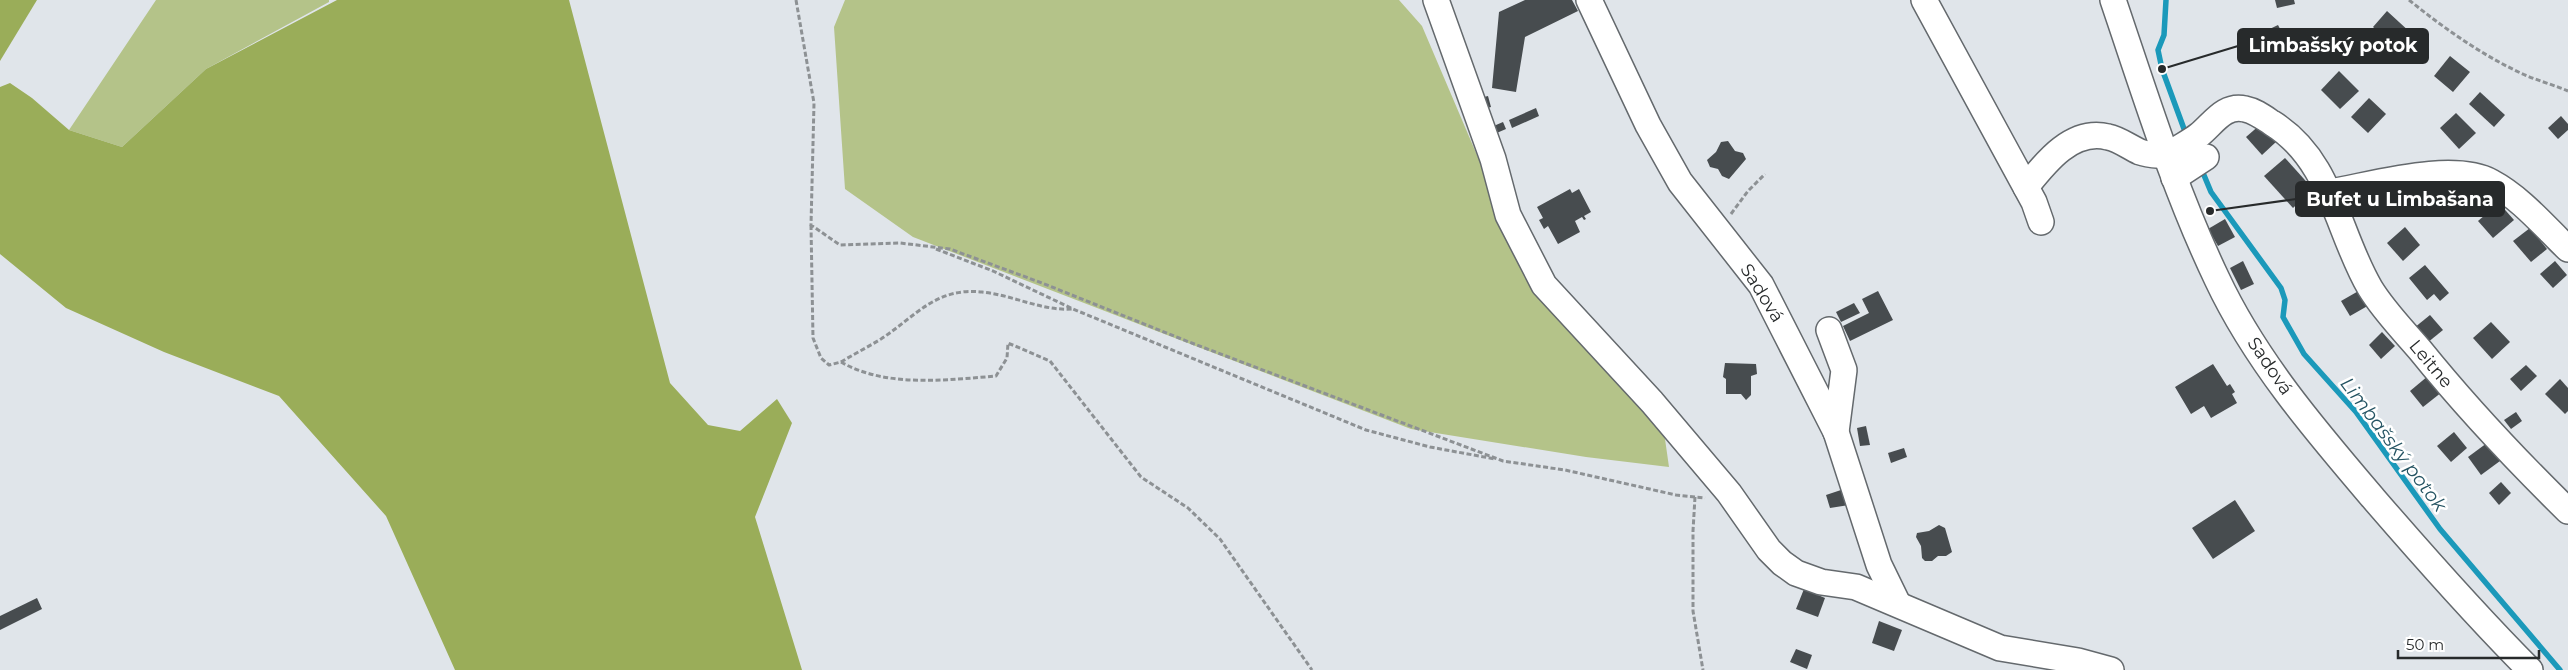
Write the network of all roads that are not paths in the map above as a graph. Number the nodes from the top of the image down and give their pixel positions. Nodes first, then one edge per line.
1 (1436, 0) edge
2 (1588, 0) edge
3 (1924, 0) edge
4 (2113, 0) edge
5 (2189, 157) junction
6 (2026, 187) junction
7 (2330, 192) junction
8 (2042, 222) dead end
9 (2568, 250) edge
10 (1829, 330) dead end
11 (1836, 432) junction
12 (2568, 512) edge
13 (1898, 604) junction
14 (2111, 670) edge
15 (2530, 670) edge

1 - 13 street
2 - 11 street, Sadová
3 - 6 street
4 - 5 street, Sadová
5 - 6 street
5 - 7 street, Leitne
5 - 15 street, Sadová
6 - 8 street
7 - 9 street
7 - 12 street, Leitne
10 - 11 street
11 - 13 street, Sadová
13 - 14 street

